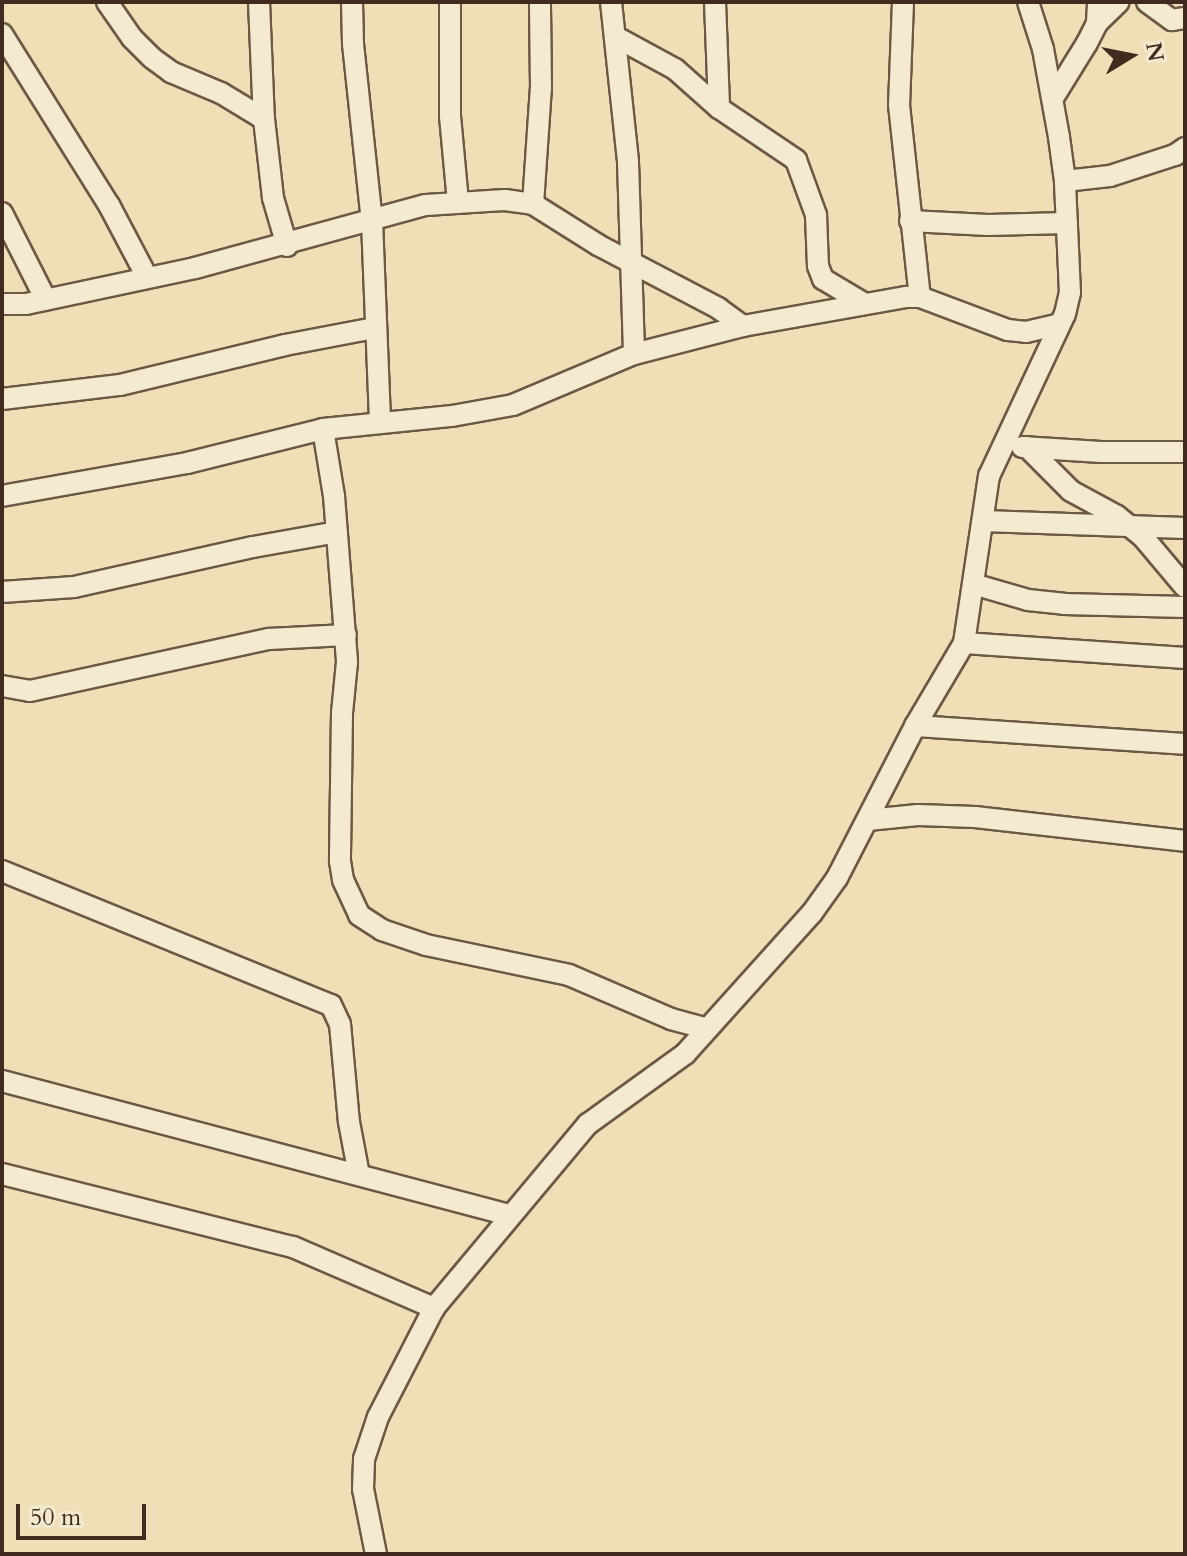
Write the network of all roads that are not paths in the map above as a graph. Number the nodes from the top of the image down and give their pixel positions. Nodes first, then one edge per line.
1 (107, 2) edge
2 (259, 2) edge
3 (352, 2) edge
4 (450, 2) edge
5 (540, 2) edge
6 (611, 2) edge
7 (715, 2) edge
8 (903, 2) edge
9 (1028, 2) edge
10 (1119, 2) edge
11 (1147, 2) edge
12 (1097, 12) edge
13 (1185, 18) edge
14 (2, 34) edge
15 (616, 37) junction
16 (1053, 98) junction
17 (719, 108) junction
18 (264, 119) junction
19 (1185, 148) edge
20 (1065, 181) junction
21 (458, 202) junction
22 (533, 204) junction
23 (2, 213) edge
24 (372, 221) junction
25 (910, 221) junction
26 (1067, 223) junction
27 (287, 246) junction
28 (631, 264) junction
29 (147, 277) junction
30 (920, 297) junction
31 (46, 300) junction
32 (2, 304) edge
33 (865, 304) junction
34 (1057, 325) junction
35 (743, 326) junction
36 (374, 328) junction
37 (634, 354) junction
38 (2, 399) edge
39 (380, 423) junction
40 (323, 429) junction
41 (1002, 445) junction
42 (1027, 447) junction
43 (1185, 452) edge
44 (2, 496) edge
45 (983, 521) junction
46 (1130, 527) junction
47 (1185, 528) edge
48 (337, 532) junction
49 (973, 584) junction
50 (1185, 587) edge
51 (2, 592) edge
52 (1185, 607) edge
53 (346, 635) junction
54 (964, 643) junction
55 (1185, 658) edge
56 (2, 686) edge
57 (915, 726) junction
58 (1185, 744) edge
59 (868, 820) junction
60 (1185, 841) edge
61 (2, 871) edge
62 (705, 1028) junction
63 (2, 1081) edge
64 (2, 1174) edge
65 (359, 1175) junction
66 (509, 1215) junction
67 (434, 1308) junction
68 (376, 1554) edge

1 - 18 street
2 - 18 street
3 - 24 street
4 - 21 street
5 - 22 street
6 - 15 street
7 - 17 street
8 - 25 street
9 - 16 street
10 - 12 street
11 - 13 street
12 - 16 street
14 - 29 street
15 - 17 street
15 - 28 street
16 - 20 street
17 - 33 street
18 - 27 street
19 - 20 street
20 - 26 street
21 - 22 street
21 - 24 street
22 - 28 street
23 - 31 street
24 - 27 street
24 - 36 street
25 - 26 street
25 - 30 street
26 - 34 street
27 - 29 street
28 - 35 street
28 - 37 street
29 - 31 street
30 - 33 street
30 - 34 street
31 - 32 street
33 - 35 street
34 - 41 street
35 - 37 street
36 - 38 street
36 - 39 street
37 - 39 street
39 - 40 street
40 - 44 street
40 - 48 street
41 - 42 street
41 - 45 street
42 - 43 street
42 - 46 street
45 - 46 street
45 - 49 street
46 - 47 street
46 - 50 street
48 - 51 street
48 - 53 street
49 - 52 street
49 - 54 street
53 - 56 street
53 - 62 street
54 - 55 street
54 - 57 street
57 - 58 street
57 - 59 street
59 - 60 street
59 - 62 street
61 - 65 street
62 - 66 street
63 - 65 street
64 - 67 street
65 - 66 street
66 - 67 street
67 - 68 street

